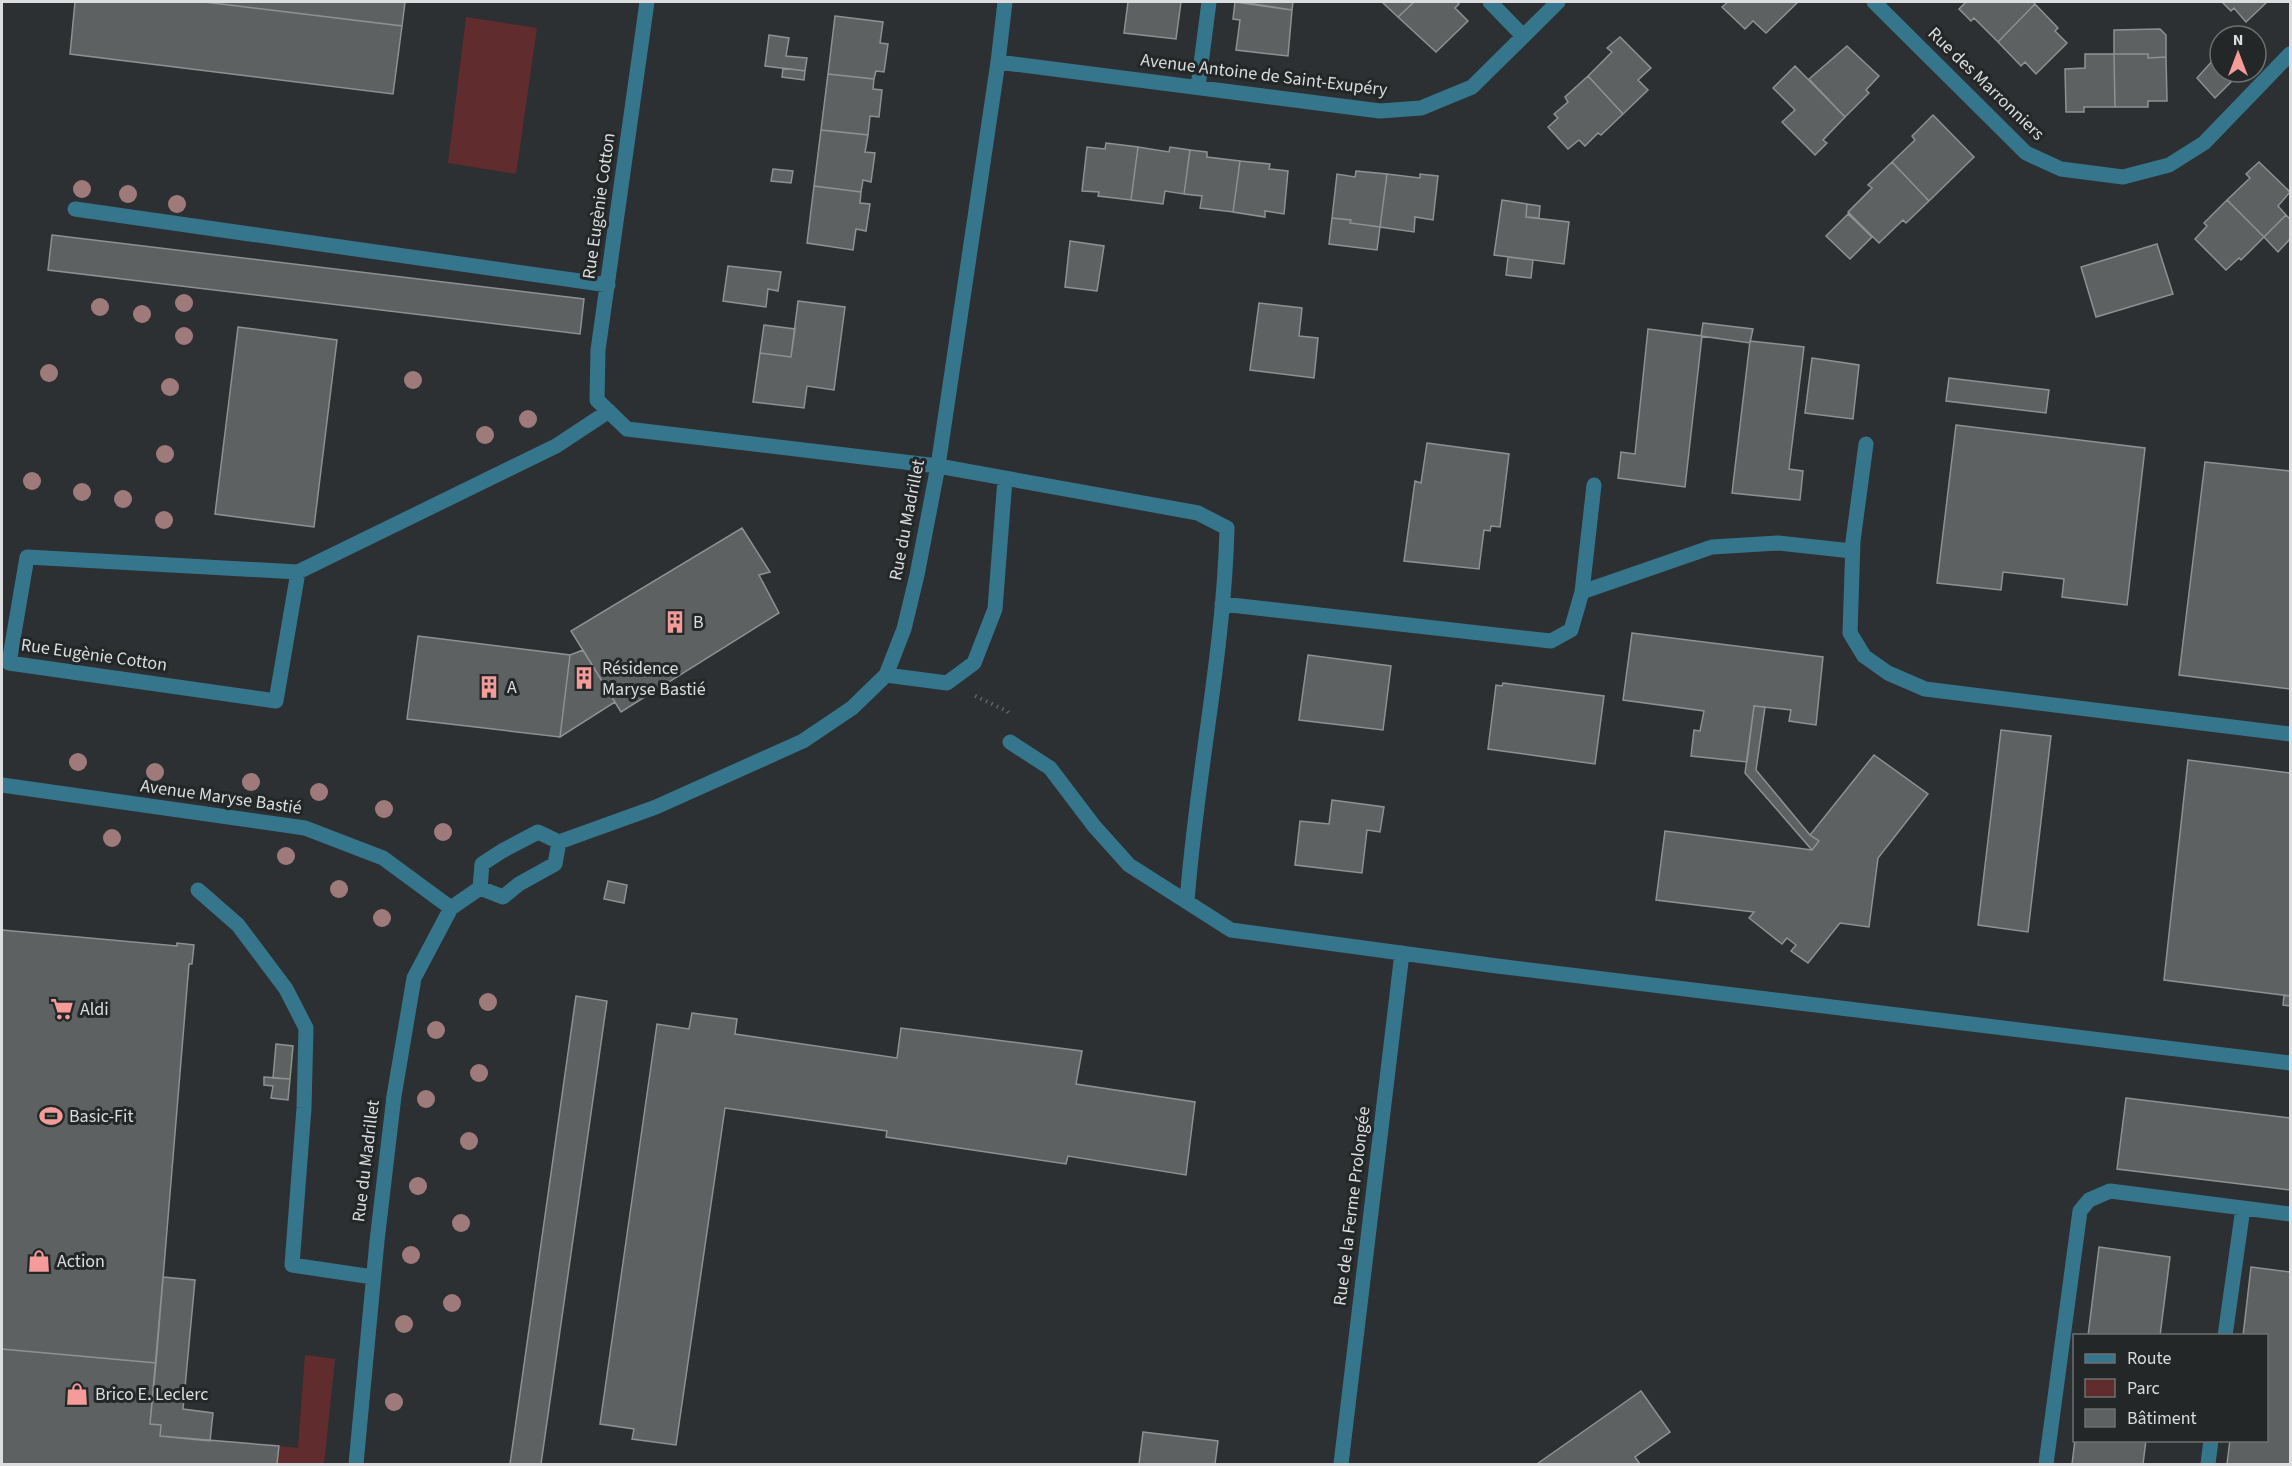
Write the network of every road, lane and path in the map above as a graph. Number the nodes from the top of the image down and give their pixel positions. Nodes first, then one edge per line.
1 (647, 2) edge
2 (1005, 2) edge
3 (1209, 2) edge
4 (1490, 2) edge
5 (1558, 2) edge
6 (1874, 2) edge
7 (1523, 36) junction
8 (2290, 54) edge
9 (998, 62) junction
10 (1198, 87) junction
11 (75, 209) dead end
12 (608, 285) junction
13 (609, 411) junction
14 (1866, 444) dead end
15 (938, 466) junction
16 (1005, 479) junction
17 (1594, 485) dead end
18 (1852, 551) junction
19 (298, 572) junction
20 (1582, 592) junction
21 (1222, 604) junction
22 (886, 675) junction
23 (947, 683) junction
24 (2290, 734) edge
25 (1010, 742) joint
26 (2, 785) edge
27 (560, 842) junction
28 (480, 888) junction
29 (198, 890) dead end
30 (1187, 902) junction
31 (451, 908) junction
32 (1402, 952) junction
33 (2290, 1063) edge
34 (2243, 1208) junction
35 (2290, 1214) edge
36 (373, 1276) junction
37 (2225, 1334) edge
38 (2211, 1442) edge
39 (356, 1464) edge
40 (1341, 1464) edge
41 (2046, 1464) edge
42 (2208, 1464) edge

1 - 12 street, Rue Eugènie Cotton
2 - 9 street, Rue du Madrillet
3 - 10 street
4 - 7 street
5 - 7 street, Avenue Antoine de Saint-Exupéry
6 - 8 street, Rue des Marronniers
7 - 10 street, Avenue Antoine de Saint-Exupéry
9 - 10 street, Avenue Antoine de Saint-Exupéry
9 - 15 street, Rue du Madrillet
11 - 12 street
12 - 13 street, Rue Eugènie Cotton
13 - 15 street, Rue Eugènie Cotton
13 - 19 street, Rue Eugènie Cotton
14 - 18 street
15 - 16 street, Rue Eugènie Cotton
15 - 22 street, Rue du Madrillet
16 - 21 street, Rue Eugènie Cotton
16 - 23 street
17 - 20 street
18 - 20 street
18 - 24 street
19 - 19 street, Rue Eugènie Cotton
20 - 21 street
21 - 30 street
22 - 23 street
22 - 27 street, Rue du Madrillet
23 - 25 path
25 - 30 street
26 - 31 street, Avenue Maryse Bastié
27 - 28 street
27 - 28 street
28 - 31 street, Rue du Madrillet
29 - 36 street
30 - 32 street
31 - 36 street, Rue du Madrillet
32 - 33 street
32 - 40 street, Rue de la Ferme Prolongée
34 - 35 street
34 - 37 street
34 - 41 street
36 - 39 street, Rue du Madrillet
38 - 42 street

